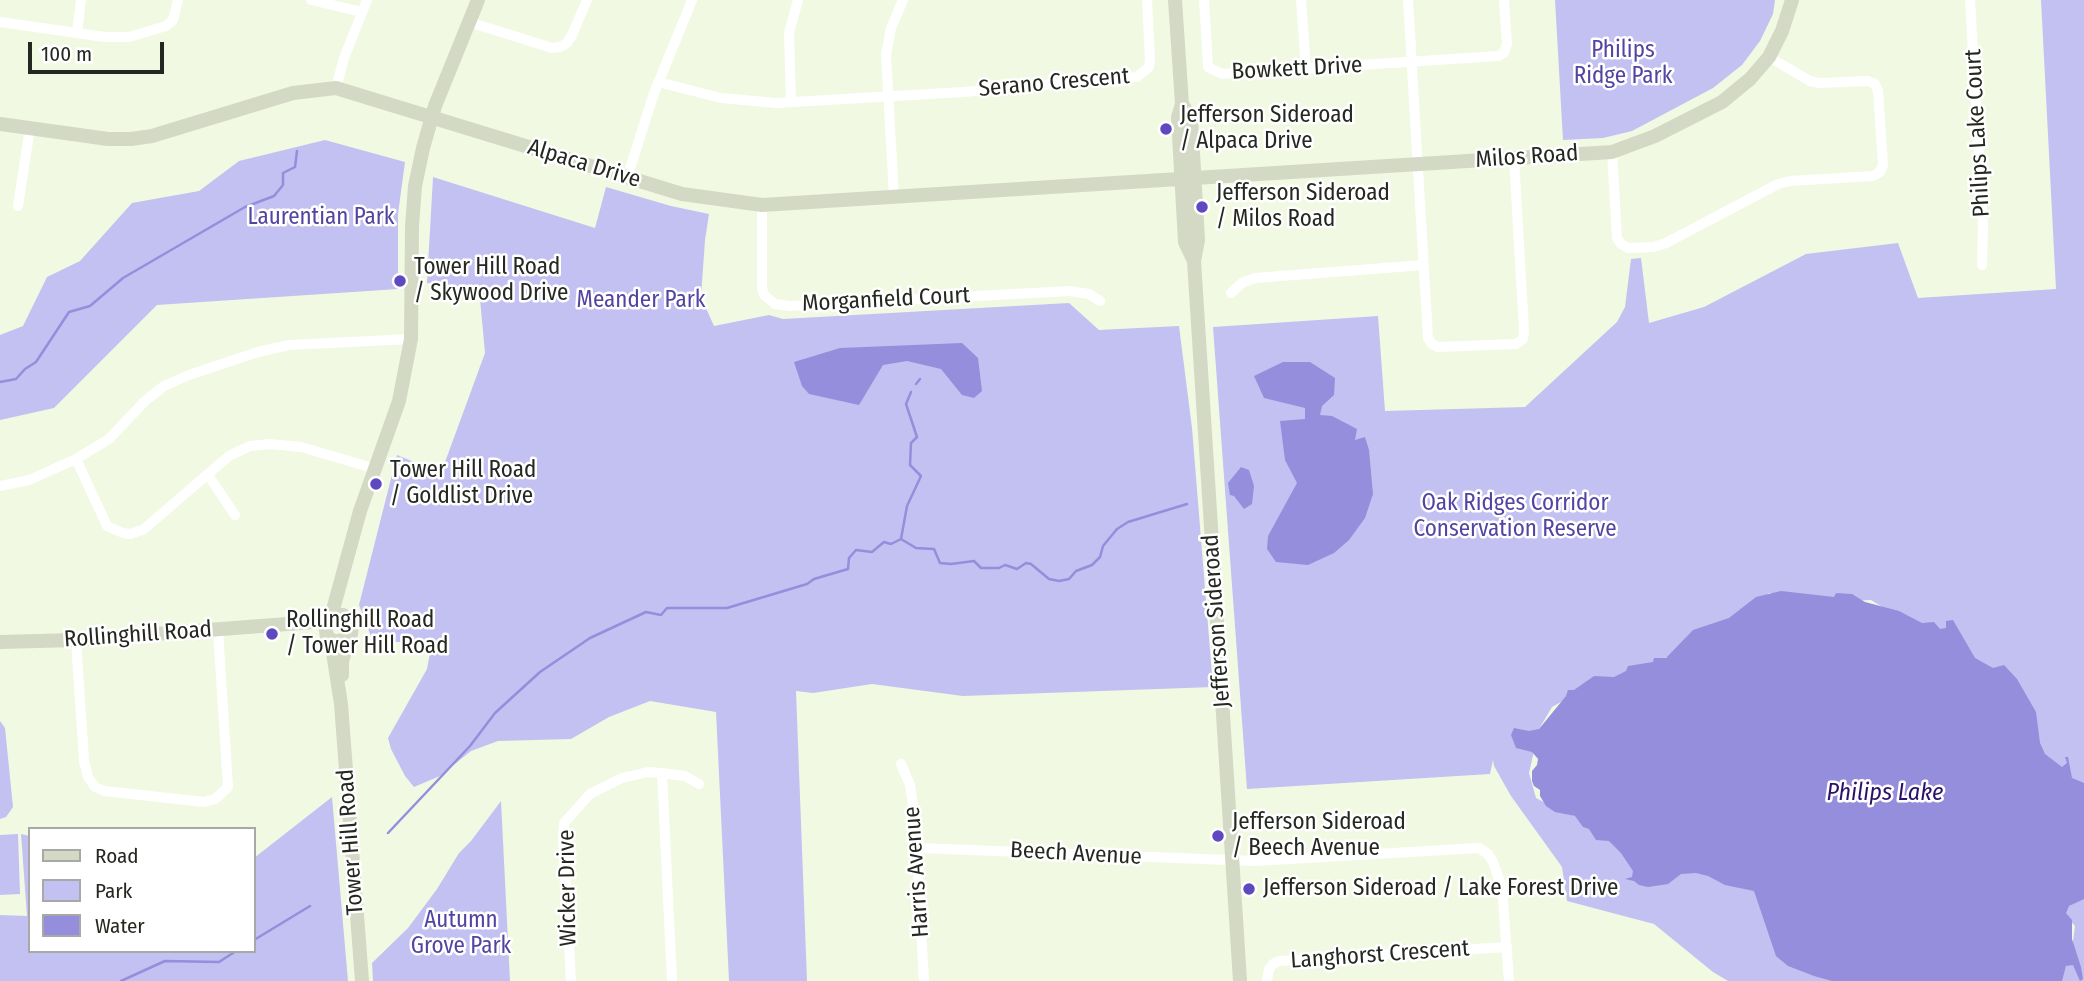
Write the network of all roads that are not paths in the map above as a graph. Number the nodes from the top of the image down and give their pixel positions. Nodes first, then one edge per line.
1 (81, 0) edge
2 (178, 0) edge
3 (311, 0) edge
4 (368, 0) edge
5 (478, 0) edge
6 (587, 0) edge
7 (692, 0) edge
8 (798, 0) edge
9 (903, 0) edge
10 (1147, 0) edge
11 (1175, 0) edge
12 (1205, 0) edge
13 (1301, 0) edge
14 (1408, 0) edge
15 (1504, 0) edge
16 (1791, 0) edge
17 (1970, 0) edge
18 (362, 12) junction
19 (0, 22) edge
20 (469, 22) junction
21 (77, 33) junction
22 (1769, 57) junction
23 (1412, 62) junction
24 (1306, 69) junction
25 (658, 82) junction
26 (336, 88) junction
27 (888, 96) junction
28 (791, 102) junction
29 (431, 117) junction
30 (0, 124) edge
31 (30, 128) junction
32 (1612, 152) junction
33 (1514, 158) junction
34 (1418, 164) junction
35 (627, 178) junction
36 (1188, 178) junction
37 (894, 197) junction
38 (762, 205) junction
39 (18, 206) dead end
40 (1424, 265) junction
41 (1982, 265) dead end
42 (1231, 293) dead end
43 (1100, 301) dead end
44 (411, 339) junction
45 (76, 459) junction
46 (376, 469) junction
47 (208, 475) junction
48 (0, 486) edge
49 (234, 515) dead end
50 (350, 546) junction
51 (348, 617) junction
52 (329, 619) junction
53 (276, 625) junction
54 (218, 630) junction
55 (349, 638) junction
56 (76, 639) junction
57 (329, 639) junction
58 (0, 642) edge
59 (341, 704) junction
60 (901, 764) dead end
61 (662, 773) junction
62 (699, 784) dead end
63 (919, 848) junction
64 (1233, 861) junction
65 (1507, 947) junction
66 (362, 981) edge
67 (571, 981) edge
68 (672, 981) edge
69 (924, 981) edge
70 (1240, 981) edge
71 (1267, 981) edge
72 (1509, 981) edge

1 - 21 street
2 - 21 street
3 - 18 street
4 - 18 street
5 - 20 street
6 - 20 street
7 - 25 street
8 - 28 street
9 - 27 street
10 - 27 street, Serano Crescent
11 - 36 street, Jefferson Sideroad
12 - 24 street, Bowkett Drive
13 - 24 street
14 - 23 street
15 - 23 street, Bowkett Drive
16 - 22 street, Milos Road
17 - 41 street, Philips Lake Court
18 - 26 street
19 - 21 street
20 - 29 street
22 - 32 street, Milos Road
22 - 32 street
23 - 24 street, Bowkett Drive
23 - 34 street
25 - 28 street
25 - 35 street
26 - 29 street, Alpaca Drive
26 - 31 street, Alpaca Drive
27 - 28 street
27 - 37 street
29 - 35 street, Alpaca Drive
29 - 44 street
30 - 31 street, Alpaca Drive
31 - 39 street
32 - 33 street, Milos Road
33 - 34 street, Milos Road
33 - 40 street
34 - 36 street, Milos Road
34 - 40 street
35 - 38 street, Alpaca Drive
36 - 37 street, Alpaca Drive
36 - 64 street, Jefferson Sideroad
37 - 38 street, Alpaca Drive
38 - 43 street, Morganfield Court
40 - 42 street
44 - 45 street
44 - 46 street
45 - 47 street
45 - 48 street
46 - 47 street
46 - 50 street
47 - 49 street
50 - 51 street
50 - 52 street
51 - 52 street
51 - 55 street
52 - 53 street, Rollinghill Road
52 - 57 street
53 - 54 street, Rollinghill Road
53 - 57 street, Rollinghill Road
54 - 56 street, Rollinghill Road
54 - 56 street
55 - 57 street
55 - 59 street, Tower Hill Road
56 - 58 street, Rollinghill Road
57 - 59 street, Tower Hill Road
59 - 66 street, Tower Hill Road
60 - 63 street, Harris Avenue
61 - 62 street, Wicker Drive
61 - 67 street, Wicker Drive
61 - 68 street
63 - 64 street, Beech Avenue
63 - 69 street, Harris Avenue
64 - 65 street, Beech Avenue
64 - 70 street, Jefferson Sideroad
65 - 71 street, Langhorst Crescent
65 - 72 street

